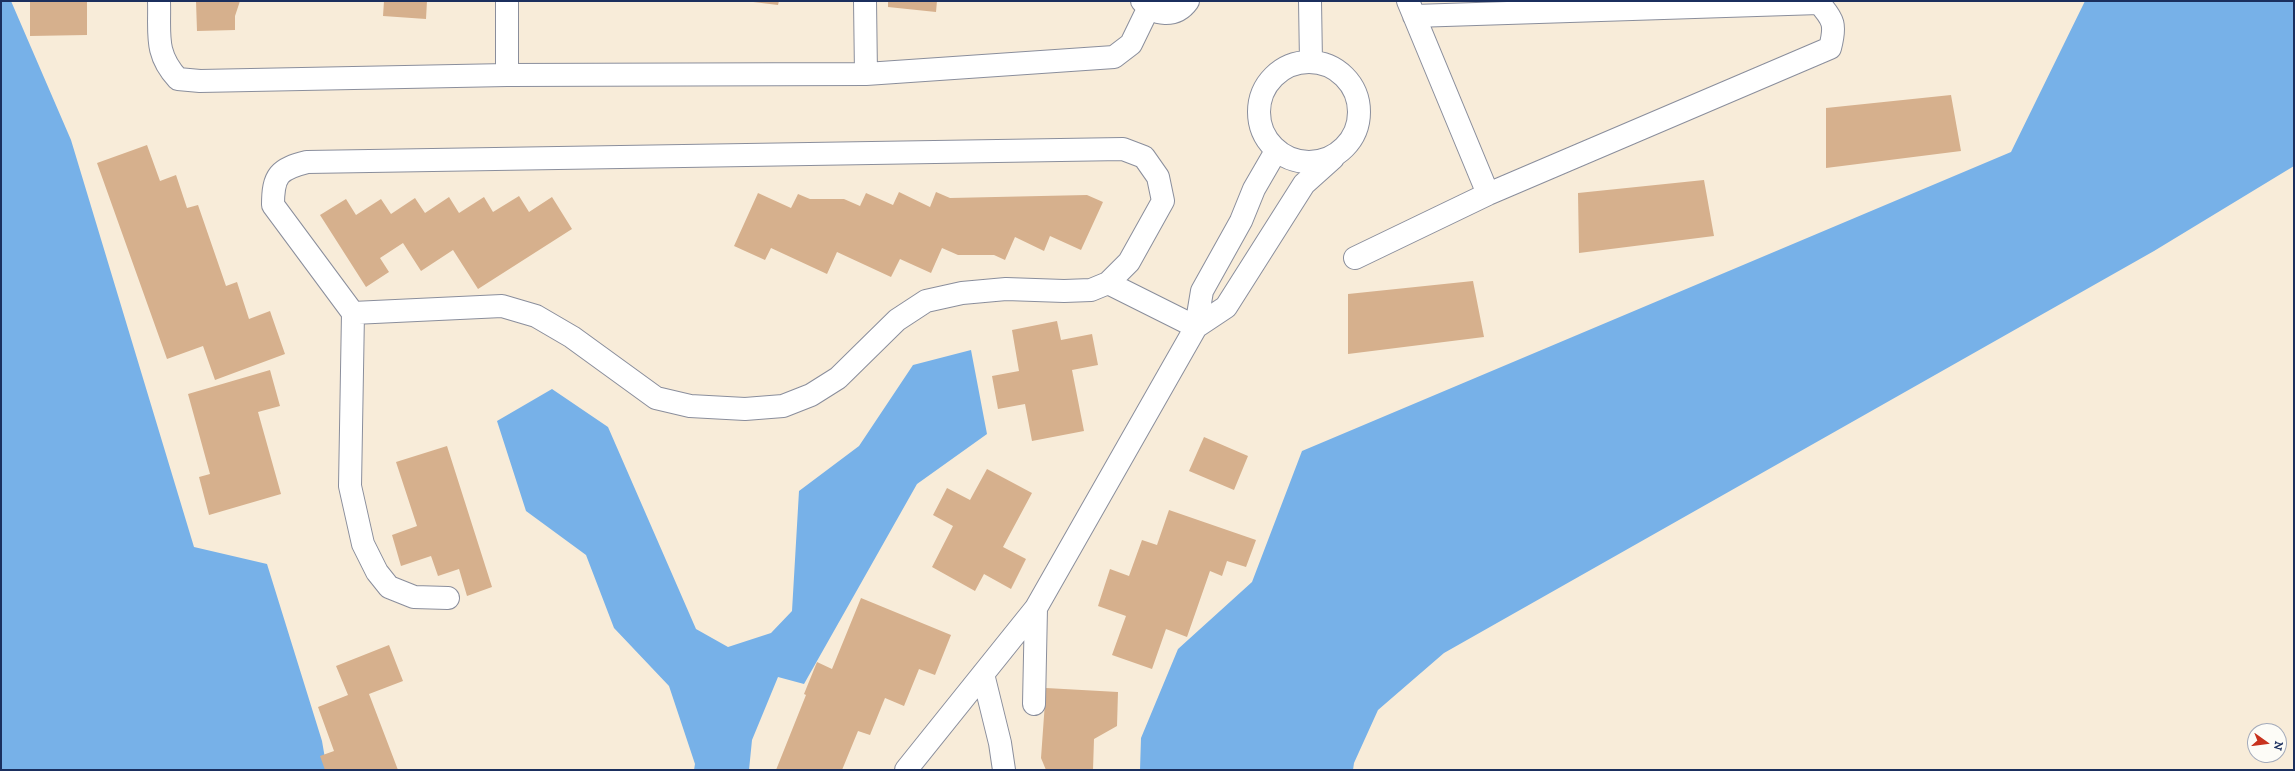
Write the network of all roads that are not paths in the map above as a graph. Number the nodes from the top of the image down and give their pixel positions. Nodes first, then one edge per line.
1 (160, 1) edge
2 (507, 1) edge
3 (865, 1) edge
4 (1188, 1) edge
5 (1310, 1) edge
6 (1145, 5) edge
7 (1411, 9) edge
8 (1310, 62) junction
9 (866, 74) junction
10 (507, 75) junction
11 (1276, 151) junction
12 (1334, 157) junction
13 (1488, 194) junction
14 (1354, 258) dead end
15 (1108, 284) junction
16 (353, 313) junction
17 (1196, 327) junction
18 (448, 598) dead end
19 (1036, 608) junction
20 (983, 674) junction
21 (1034, 704) dead end
22 (906, 770) edge
23 (1004, 770) edge

1 - 10 street
2 - 10 street
3 - 9 street
4 - 6 street
5 - 8 street
6 - 9 street
7 - 13 street
7 - 13 street
8 - 11 street
8 - 12 street
9 - 10 street
11 - 12 street
11 - 17 street
12 - 17 street
13 - 14 street
15 - 16 street
15 - 16 street
15 - 17 street
16 - 18 street
17 - 19 street
19 - 20 street
19 - 21 street
20 - 22 street
20 - 23 street

